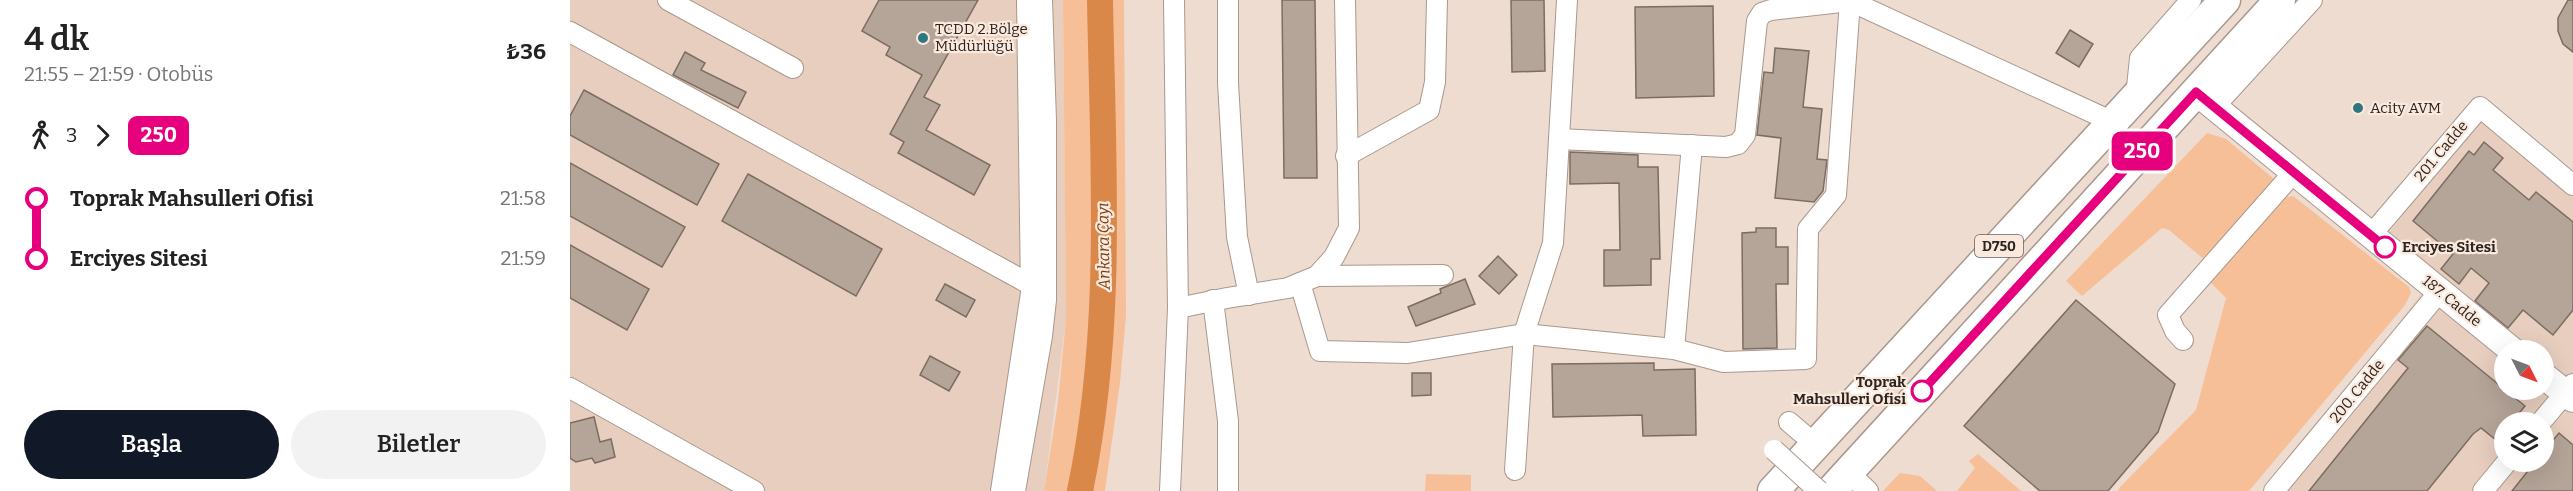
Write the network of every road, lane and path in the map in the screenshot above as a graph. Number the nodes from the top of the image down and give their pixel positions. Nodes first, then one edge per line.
1 (668, 0) edge
2 (1027, 0) edge
3 (1042, 0) edge
4 (1174, 0) edge
5 (1228, 0) edge
6 (1345, 0) edge
7 (1437, 0) edge
8 (1567, 0) edge
9 (1849, 0) edge
10 (2191, 0) edge
11 (2225, 0) edge
12 (2280, 0) edge
13 (2312, 0) edge
14 (570, 32) edge
15 (793, 68) dead end
16 (2136, 97) junction
17 (2205, 100) junction
18 (2113, 122) junction
19 (1559, 139) junction
20 (1692, 146) junction
21 (1346, 156) junction
22 (2294, 172) junction
23 (2573, 185) edge
24 (2372, 235) junction
25 (1443, 275) dead end
26 (1309, 279) junction
27 (1038, 289) junction
28 (2440, 291) junction
29 (1249, 296) junction
30 (1213, 300) junction
31 (1178, 308) junction
32 (1524, 334) junction
33 (2182, 340) dead end
34 (2500, 340) edge
35 (1674, 349) junction
36 (2554, 382) edge
37 (570, 388) edge
38 (2570, 392) edge
39 (2551, 412) edge
40 (1789, 422) dead end
41 (1816, 445) junction
42 (1774, 450) dead end
43 (1515, 470) dead end
44 (2499, 472) edge
45 (1849, 485) edge
46 (754, 491) edge
47 (1001, 491) edge
48 (1015, 491) edge
49 (1170, 491) edge
50 (1228, 491) edge
51 (1773, 491) edge
52 (1819, 491) edge
53 (2274, 491) edge
54 (2483, 491) edge

1 - 15 street
2 - 27 street
3 - 27 street
4 - 31 street
5 - 29 street
6 - 21 street
7 - 21 street
8 - 19 street
9 - 18 street
9 - 20 street
9 - 35 street
10 - 16 street
11 - 16 highway, D750
12 - 17 highway, D750
13 - 17 street
14 - 27 street
16 - 18 highway, D750
17 - 22 main road, 187. Cadde
17 - 45 highway, D750
18 - 41 highway, D750
19 - 20 street
19 - 32 street
20 - 35 street
21 - 26 street
22 - 24 main road, 187. Cadde
22 - 33 street
23 - 24 street, 201. Cadde
24 - 28 main road, 187. Cadde
25 - 26 street
26 - 29 street
26 - 32 street
27 - 47 street
27 - 48 street
28 - 34 main road, 187. Cadde
28 - 53 street, 200. Cadde
29 - 30 street
30 - 31 street
30 - 50 street
31 - 49 street
32 - 35 street
32 - 43 street
36 - 38 main road
37 - 46 street
38 - 39 street
40 - 41 street
41 - 51 highway, D750
42 - 52 street, bridge
44 - 54 street

